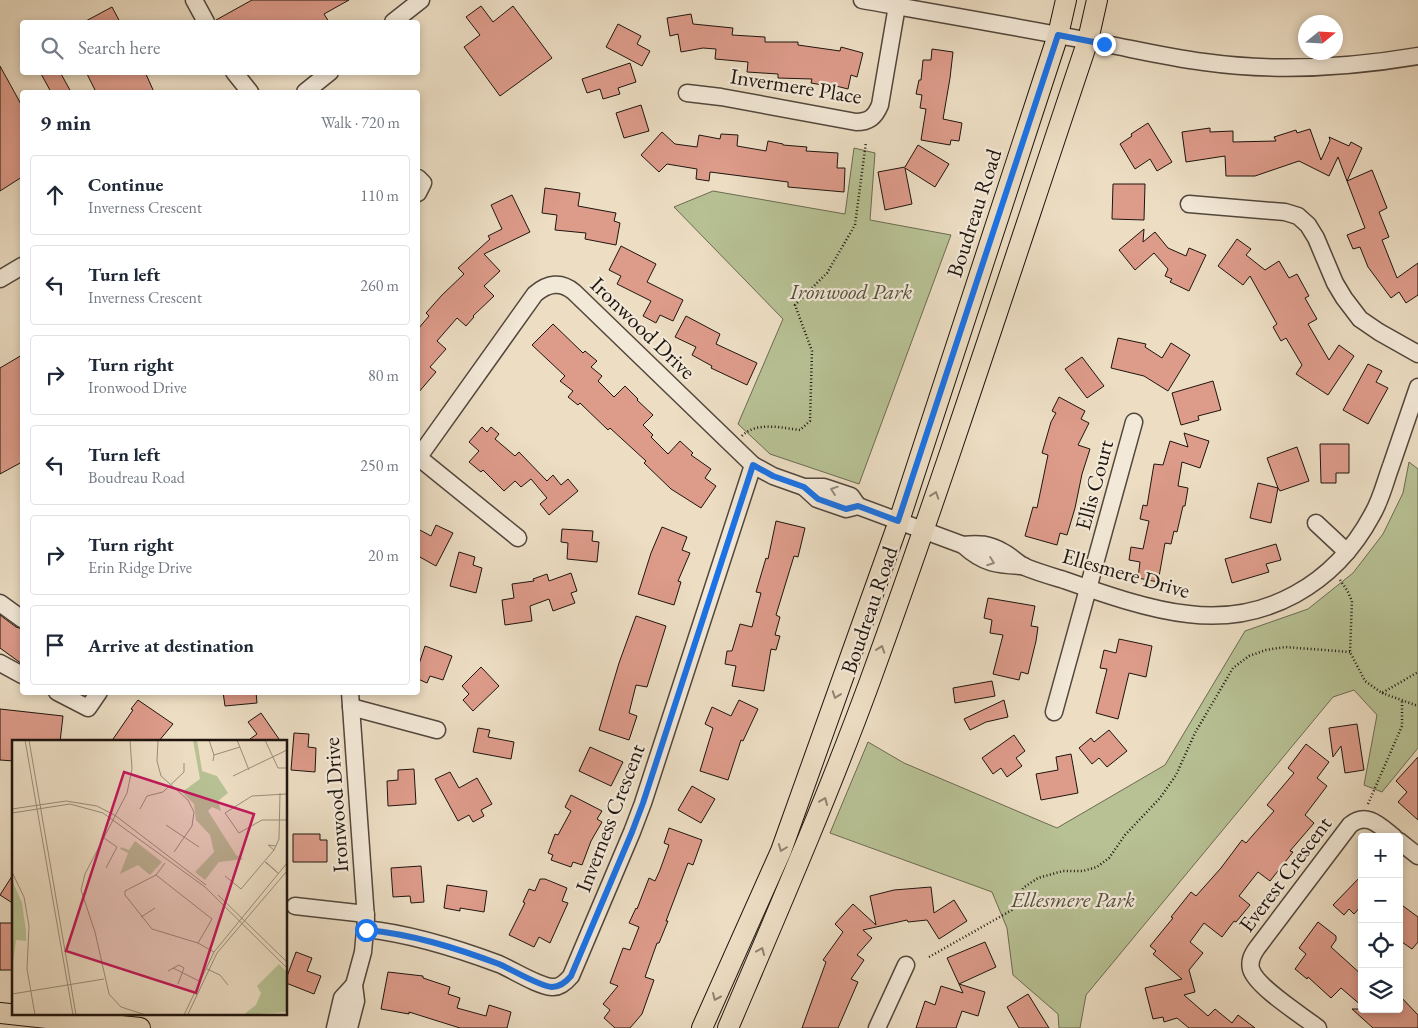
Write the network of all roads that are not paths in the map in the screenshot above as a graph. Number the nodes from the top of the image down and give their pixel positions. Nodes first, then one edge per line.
1 (194, 0) edge
2 (421, 0) edge
3 (862, 0) edge
4 (1066, 0) edge
5 (1097, 0) edge
6 (898, 3) edge
7 (205, 20) edge
8 (396, 20) edge
9 (1058, 35) junction
10 (1088, 40) junction
11 (1418, 56) edge
12 (236, 75) edge
13 (328, 75) edge
14 (316, 89) edge
15 (248, 90) edge
16 (687, 93) dead end
17 (1189, 204) dead end
18 (20, 267) edge
19 (0, 279) edge
20 (1418, 354) edge
21 (1418, 387) edge
22 (1134, 422) dead end
23 (420, 454) edge
24 (420, 459) edge
25 (753, 465) junction
26 (898, 521) junction
27 (1316, 523) dead end
28 (923, 530) junction
29 (518, 538) dead end
30 (1347, 552) junction
31 (1088, 588) junction
32 (0, 603) edge
33 (20, 618) edge
34 (0, 664) edge
35 (20, 674) edge
36 (63, 695) edge
37 (96, 695) edge
38 (350, 700) edge
39 (1054, 712) dead end
40 (437, 730) dead end
41 (1389, 833) edge
42 (1403, 844) edge
43 (1418, 856) edge
44 (295, 906) dead end
45 (366, 922) junction
46 (906, 965) dead end
47 (354, 986) junction
48 (31, 1016) edge
49 (94, 1022) edge
50 (140, 1028) edge
51 (335, 1028) edge
52 (349, 1028) edge
53 (702, 1028) edge
54 (728, 1028) edge
55 (877, 1028) edge
56 (1318, 1028) edge

1 - 7 street
2 - 8 street
3 - 6 street
4 - 9 main road, Boudreau Road
5 - 10 main road, Boudreau Road
6 - 9 street
6 - 16 street, Invermere Place
9 - 10 street
9 - 26 main road, Boudreau Road
10 - 11 street
28 -> 10 main road, Boudreau Road
12 - 15 street
13 - 14 street
17 - 20 street
18 - 19 street
21 - 30 street, Ellesmere Drive
22 - 31 street, Ellis Court
23 - 25 street, Ironwood Drive
24 - 29 street
25 - 26 street, Ironwood Drive
25 - 45 street, Inverness Crescent
26 - 28 street, Ellesmere Drive
26 -> 53 main road, Boudreau Road
27 - 30 street
28 - 31 street, Ellesmere Drive
54 -> 28 main road, Boudreau Road
30 - 31 street, Ellesmere Drive
31 - 39 street, Ellis Court
32 - 33 street
34 - 35 street
36 - 37 street
38 - 40 street
38 - 45 street, Ironwood Drive
41 - 56 street, Everest Crescent
42 - 43 street
44 - 45 street
45 - 47 street, Ironwood Drive
46 - 55 street
47 - 51 street, Ironwood Drive
47 - 52 street, Ironwood Drive
48 - 49 main road
49 - 50 main road

